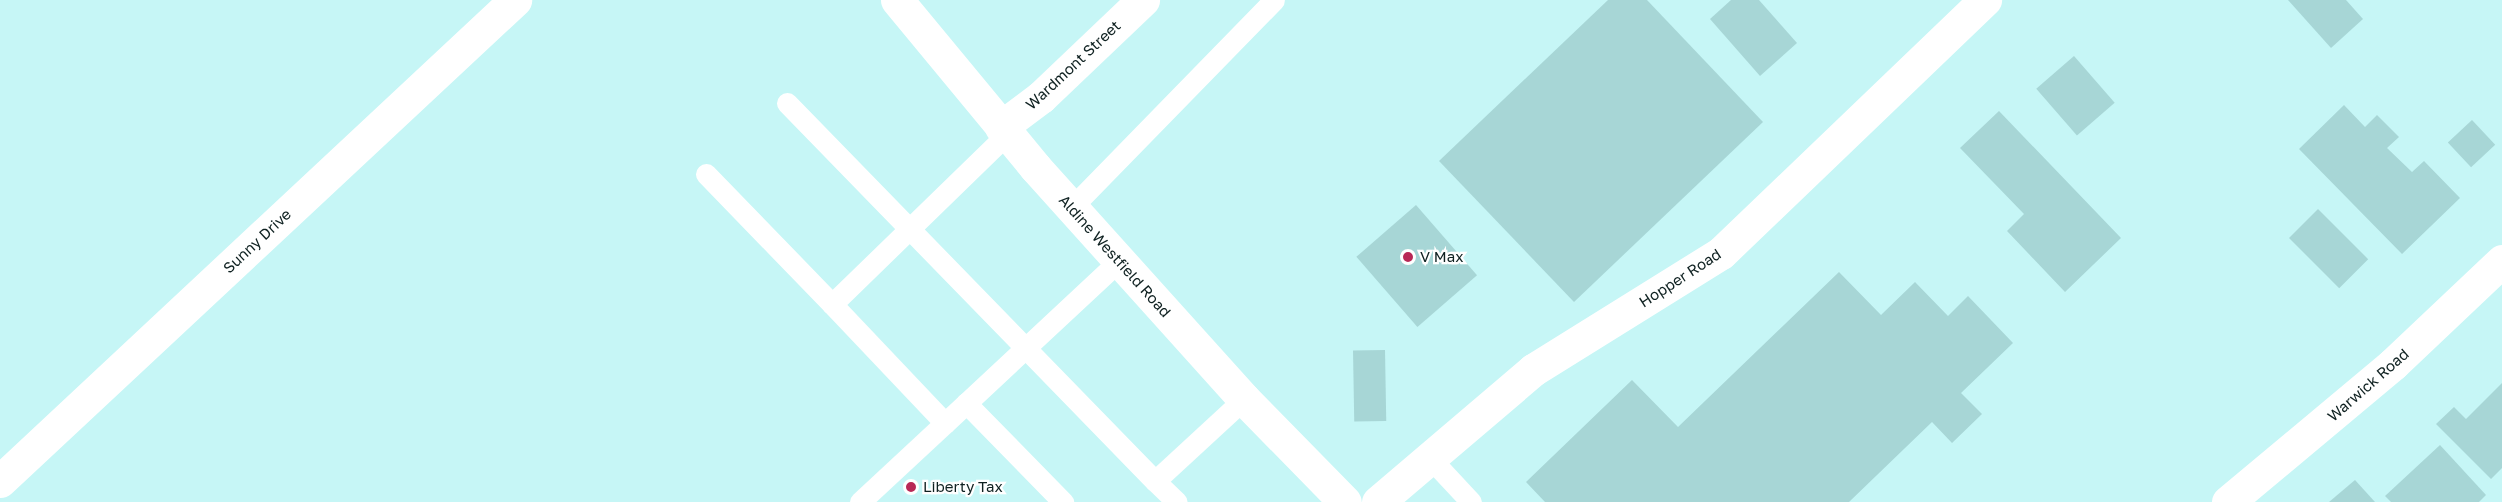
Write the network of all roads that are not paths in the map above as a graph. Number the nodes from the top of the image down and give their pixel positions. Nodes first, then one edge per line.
1 (515, 0) edge
2 (897, 0) edge
3 (1274, 0) edge
4 (1985, 0) edge
5 (1130, 4) edge
6 (787, 103) dead end
7 (1004, 131) junction
8 (706, 174) dead end
9 (1071, 207) junction
10 (910, 230) junction
11 (1120, 260) junction
12 (2502, 261) edge
13 (832, 304) junction
14 (1027, 347) junction
15 (1244, 399) junction
16 (966, 403) junction
17 (945, 423) junction
18 (1430, 458) junction
19 (0, 481) edge
20 (1155, 481) junction
21 (860, 502) edge
22 (1063, 502) edge
23 (1177, 502) edge
24 (1345, 502) edge
25 (1378, 502) edge
26 (1471, 502) edge
27 (2228, 502) edge

1 - 19 main road, Sunny Drive
2 - 7 main road, Aldine Westfield Road
3 - 9 lane
4 - 18 main road, Hopper Road
5 - 7 main road, Wardmont Street
6 - 10 lane
7 - 9 main road, Aldine Westfield Road
7 - 10 lane
8 - 13 lane
9 - 11 main road, Aldine Westfield Road
10 - 13 lane
10 - 14 lane
11 - 14 lane
11 - 15 main road, Aldine Westfield Road
12 - 27 main road, Warwick Road
13 - 17 lane
14 - 16 lane
14 - 20 lane
15 - 20 lane
15 - 24 main road, Aldine Westfield Road
16 - 17 lane
16 - 22 lane
17 - 21 lane
18 - 25 main road, Hopper Road
18 - 26 lane
20 - 23 lane

